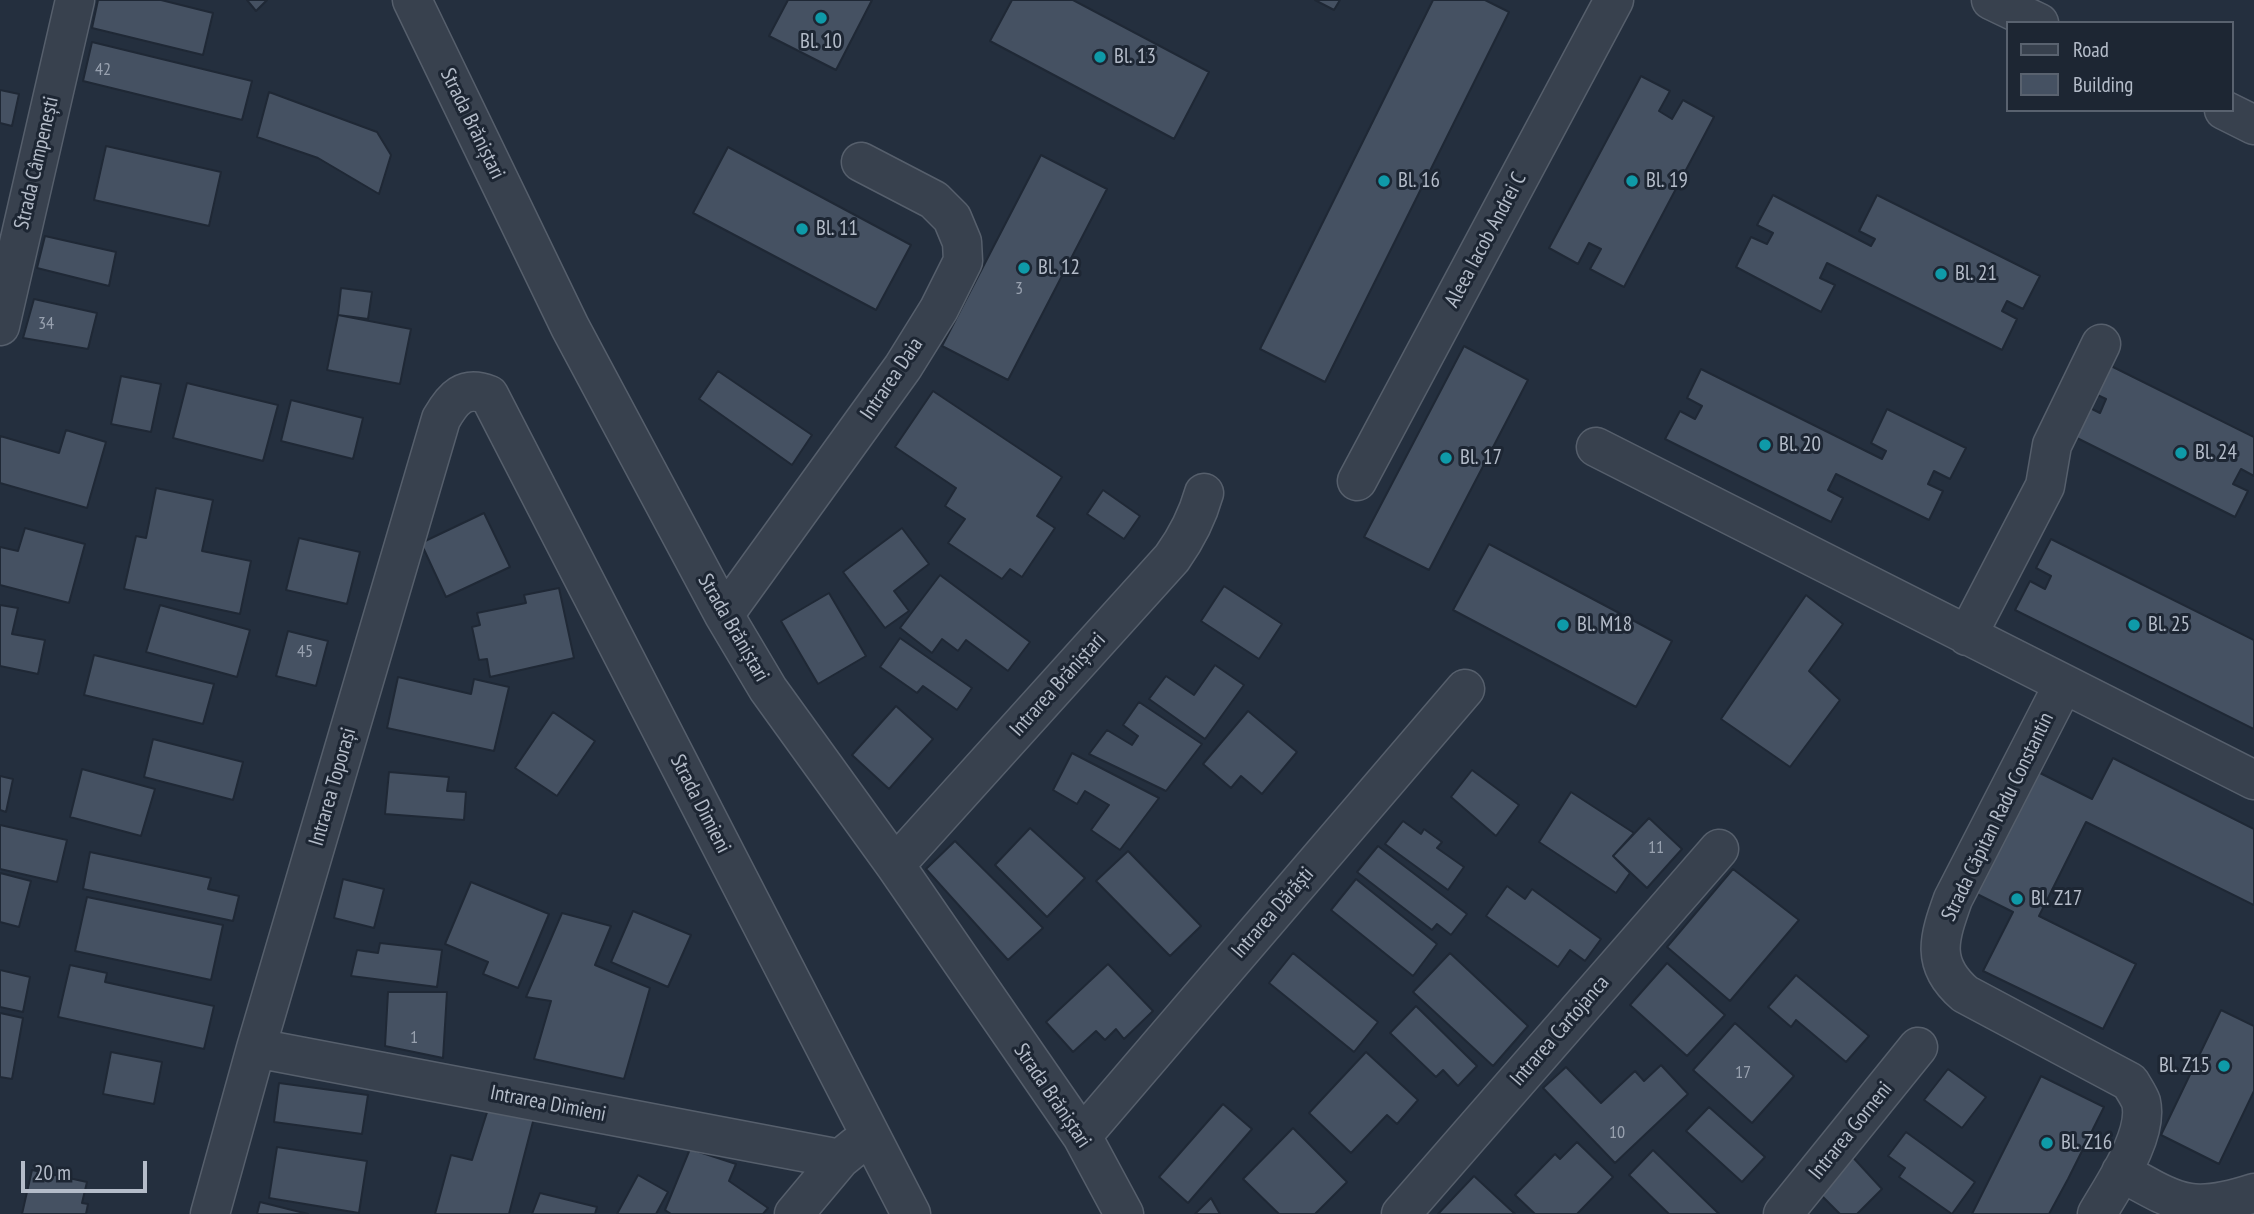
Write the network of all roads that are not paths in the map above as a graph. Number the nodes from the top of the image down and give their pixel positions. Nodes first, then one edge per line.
1 (75, 0) edge
2 (412, 0) edge
3 (1614, 0) edge
4 (1991, 0) edge
5 (2035, 21) edge
6 (2228, 112) edge
7 (2254, 125) edge
8 (862, 162) dead end
9 (0, 326) edge
10 (2101, 344) dead end
11 (489, 395) joint
12 (1596, 447) dead end
13 (1357, 481) dead end
14 (1204, 494) dead end
15 (723, 615) junction
16 (1967, 636) junction
17 (2063, 685) junction
18 (1465, 689) dead end
19 (2254, 780) edge
20 (1719, 849) dead end
21 (895, 865) junction
22 (1918, 1047) dead end
23 (256, 1048) junction
24 (870, 1133) junction
25 (1082, 1136) junction
26 (840, 1160) junction
27 (2121, 1172) junction
28 (2254, 1193) edge
29 (210, 1214) edge
30 (794, 1214) edge
31 (911, 1214) edge
32 (1124, 1214) edge
33 (1401, 1214) edge
34 (1783, 1214) edge
35 (2097, 1214) edge

1 - 9 street, Strada Câmpenești
2 - 15 street, Strada Brăniștari
3 - 13 street, Aleea Iacob Andrei C
4 - 5 street
6 - 7 street
8 - 15 street, Intrarea Daia
10 - 16 street
11 - 23 street, Intrarea Toporași
11 - 24 street, Strada Dimieni
12 - 16 street
14 - 21 street, Intrarea Brăniștari
15 - 21 street, Strada Brăniștari
16 - 17 street
17 - 19 street
17 - 27 street, Strada Căpitan Radu Constantin
18 - 25 street, Intrarea Dărăști
20 - 33 street, Intrarea Cartojanca
21 - 25 street, Strada Brăniștari
22 - 34 street, Intrarea Gorneni
23 - 26 street, Intrarea Dimieni
23 - 29 street, Intrarea Toporași
24 - 26 street
24 - 31 street, Strada Dimieni
25 - 32 street, Strada Brăniștari
26 - 30 street
27 - 28 street
27 - 35 street, Strada Căpitan Radu Constantin

